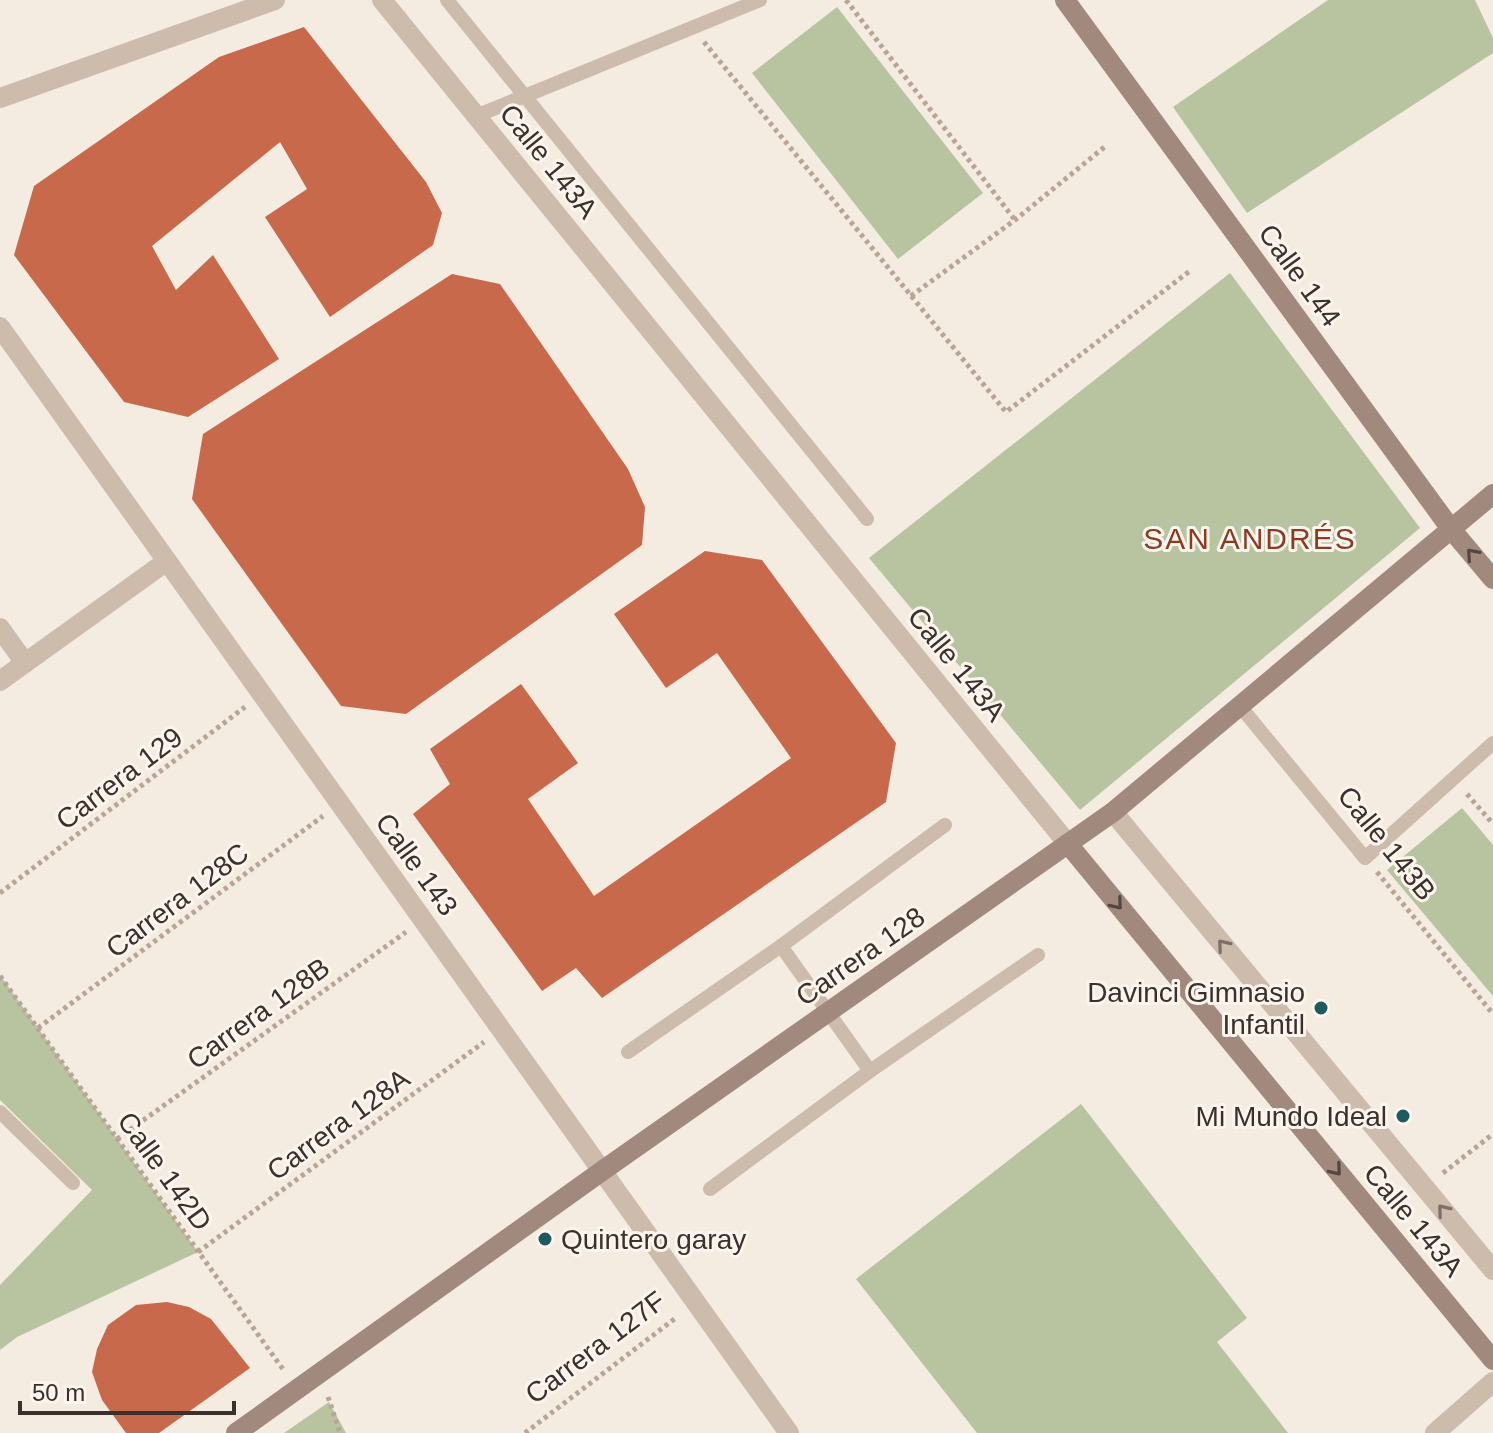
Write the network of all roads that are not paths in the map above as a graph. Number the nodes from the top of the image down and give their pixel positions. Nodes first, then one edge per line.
1 (275, 0) edge
2 (382, 0) edge
3 (447, 0) edge
4 (760, 0) edge
5 (1065, 0) edge
6 (525, 96) junction
7 (0, 98) edge
8 (476, 116) junction
9 (0, 327) edge
10 (1493, 494) edge
11 (867, 519) dead end
12 (1451, 529) junction
13 (167, 561) junction
14 (1493, 579) edge
15 (0, 628) edge
16 (25, 663) junction
17 (0, 681) edge
18 (1240, 706) junction
19 (1493, 743) edge
20 (1113, 812) junction
21 (945, 825) dead end
22 (1068, 844) junction
23 (781, 946) junction
24 (1038, 955) dead end
25 (828, 1013) junction
26 (628, 1052) dead end
27 (870, 1071) junction
28 (0, 1112) edge
29 (602, 1171) junction
30 (73, 1183) dead end
31 (710, 1189) dead end
32 (1493, 1270) edge
33 (1493, 1360) edge
34 (1493, 1382) edge
35 (236, 1433) edge
36 (789, 1433) edge
37 (1435, 1433) edge

1 - 7 street
2 - 8 street, Calle 143A
3 - 6 lane
4 - 6 lane
5 - 12 street, Calle 144
6 - 8 lane
6 - 11 lane
8 - 22 street, Calle 143A
9 - 13 street, Calle 143
10 - 12 street, Carrera 128
14 -> 12 street, Calle 144
12 - 18 street, Carrera 128
13 - 16 street
13 - 29 street, Calle 143
15 - 16 street
16 - 17 street
18 - 19 lane, Calle 143B
18 - 20 street, Carrera 128
20 - 22 street, Carrera 128
32 -> 20 street, Calle 143A
21 - 23 lane
22 - 25 street, Carrera 128
22 -> 33 street, Calle 143A
23 - 25 lane
23 - 26 lane
24 - 27 lane
25 - 27 lane
25 - 29 street, Carrera 128
27 - 31 lane
28 - 30 lane
29 - 35 street, Carrera 128
29 - 36 street, Calle 143
34 - 37 street

